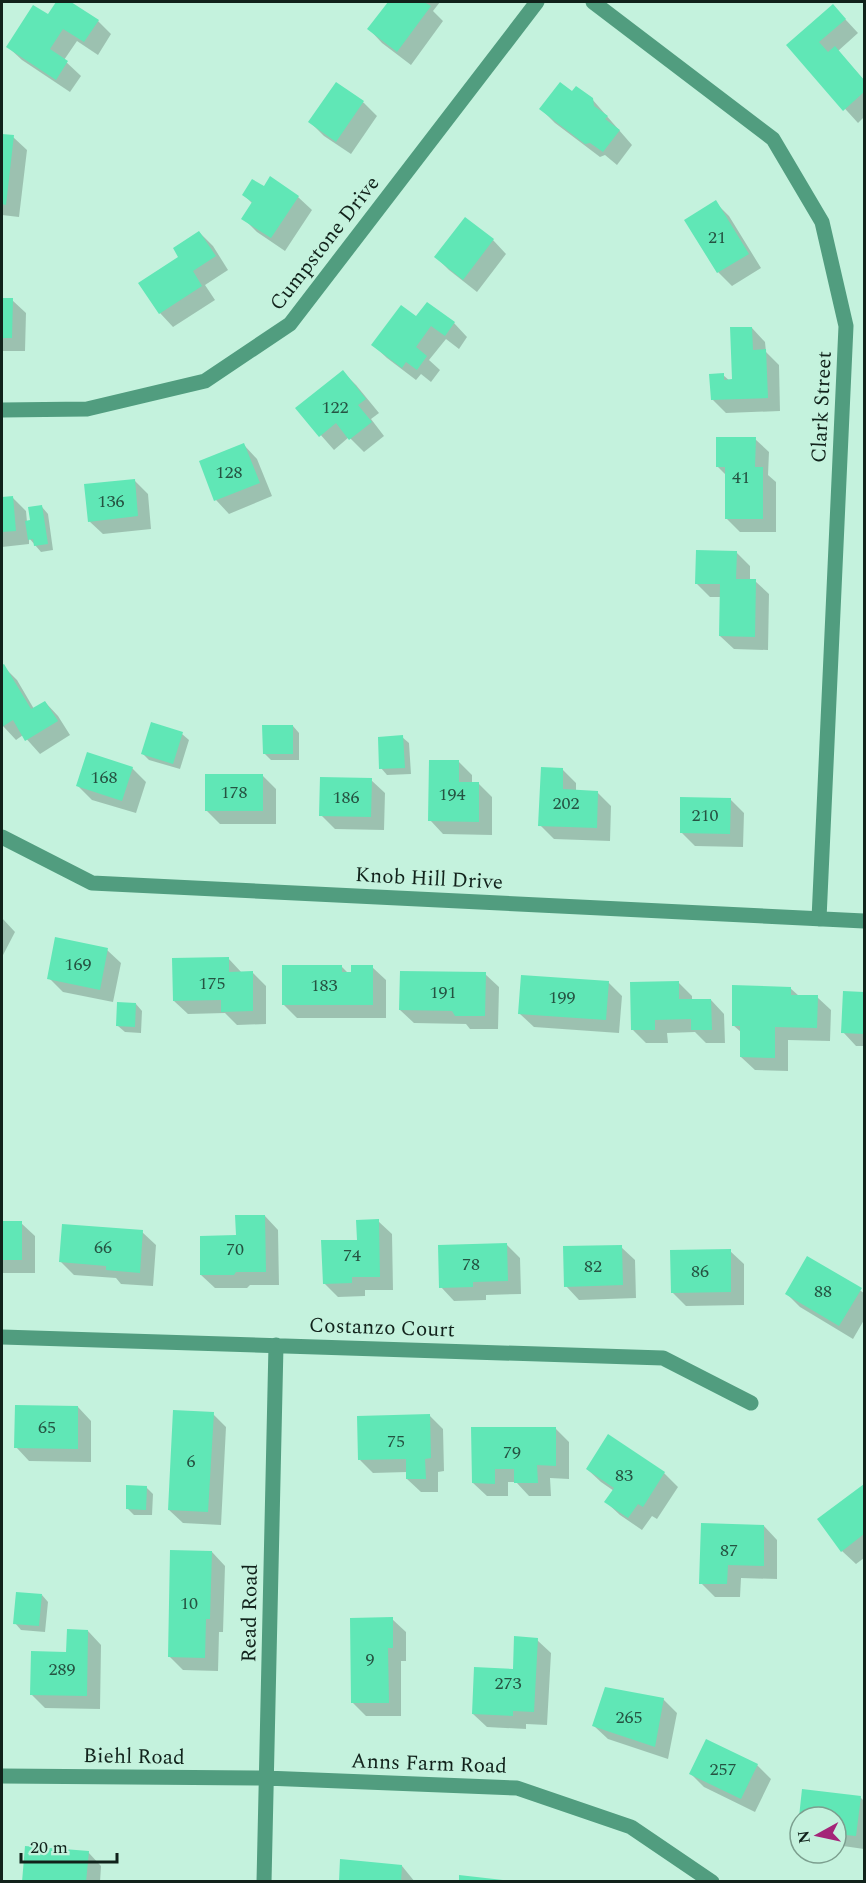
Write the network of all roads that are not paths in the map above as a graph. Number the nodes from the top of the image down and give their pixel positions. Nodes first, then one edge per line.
1 (537, 2) edge
2 (593, 2) edge
3 (2, 410) edge
4 (2, 837) edge
5 (819, 919) junction
6 (864, 921) edge
7 (2, 1337) edge
8 (276, 1345) junction
9 (751, 1403) dead end
10 (2, 1776) edge
11 (266, 1778) junction
12 (264, 1881) edge
13 (712, 1881) edge

1 - 3 street, Cumpstone Drive
2 - 5 street, Clark Street
4 - 5 street, Knob Hill Drive
5 - 6 street, Knob Hill Drive
7 - 8 street, Costanzo Court
8 - 9 street, Costanzo Court
8 - 11 street, Read Road
10 - 11 street, Biehl Road
11 - 12 street, Read Road
11 - 13 street, Anns Farm Road

